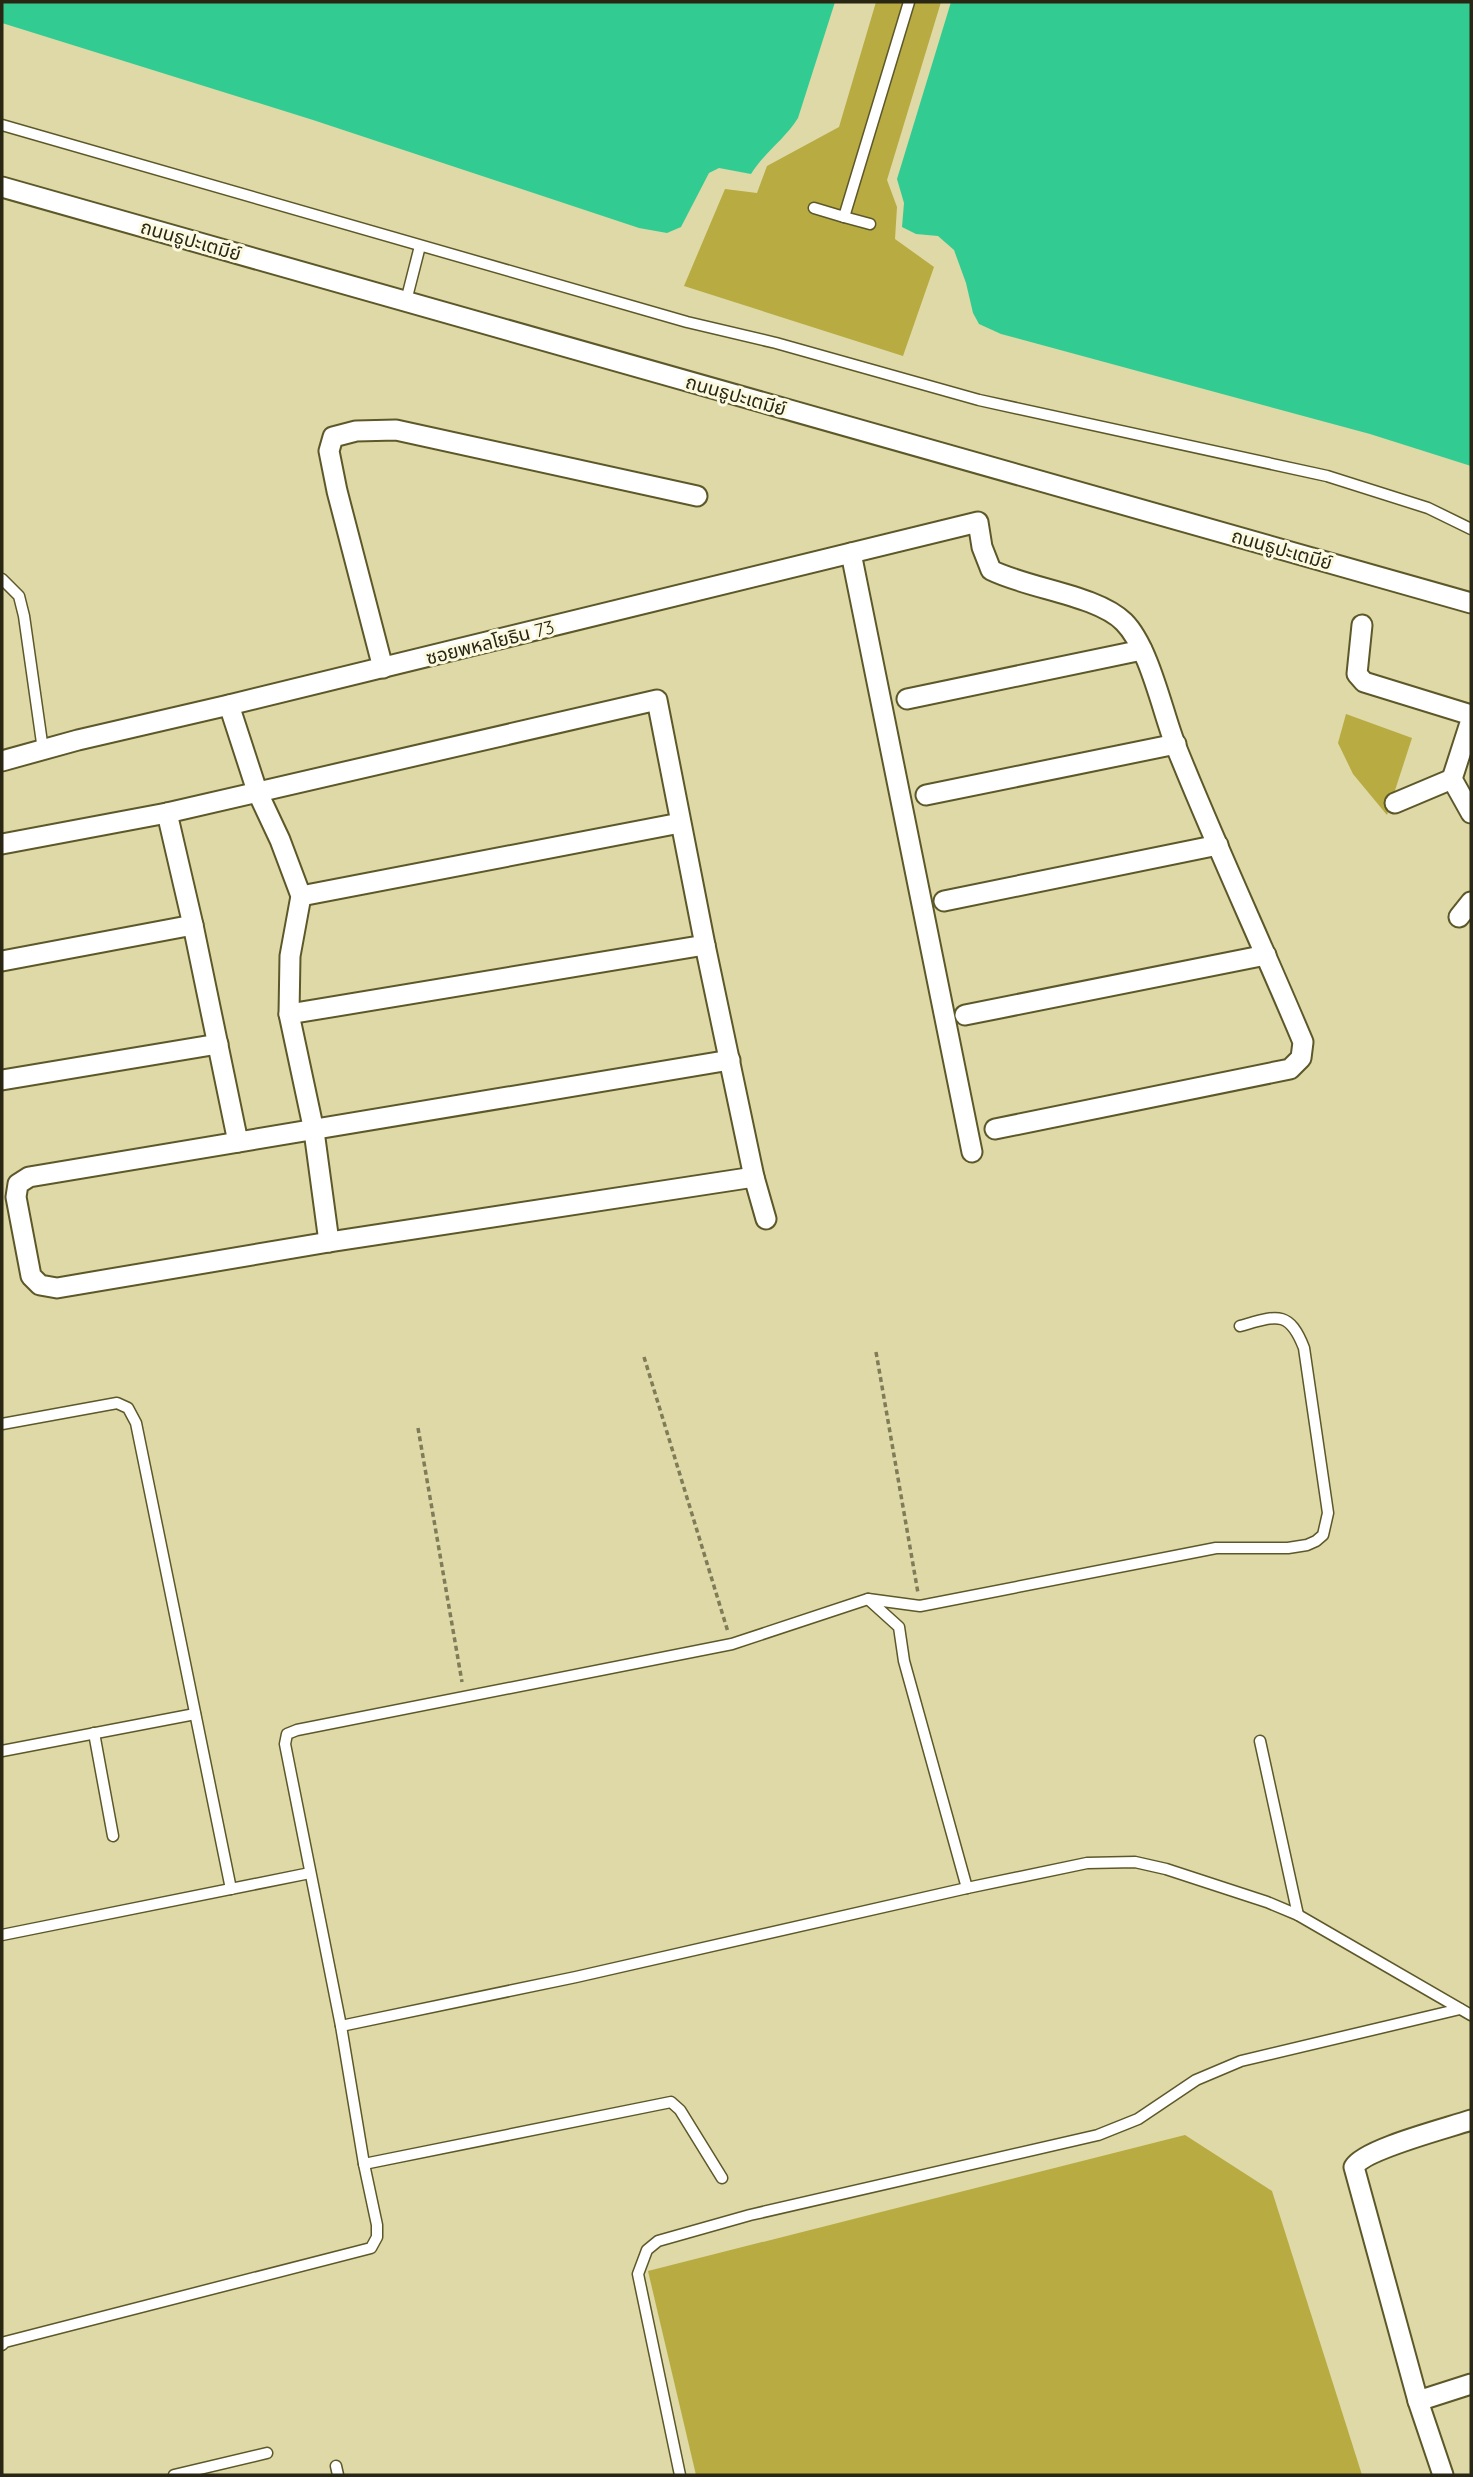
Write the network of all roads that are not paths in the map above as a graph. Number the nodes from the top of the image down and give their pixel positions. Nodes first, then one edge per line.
1 (909, 2) edge
2 (2, 125) edge
3 (2, 187) edge
4 (814, 208) dead end
5 (844, 218) junction
6 (870, 224) dead end
7 (420, 246) junction
8 (406, 301) junction
9 (697, 496) dead end
10 (1471, 529) edge
11 (851, 553) junction
12 (2, 579) edge
13 (1471, 603) edge
14 (1362, 625) dead end
15 (1142, 650) junction
16 (383, 668) junction
17 (907, 699) dead end
18 (229, 705) junction
19 (1471, 718) edge
20 (1175, 744) junction
21 (43, 750) junction
22 (2, 761) edge
23 (1452, 779) junction
24 (257, 791) junction
25 (926, 795) dead end
26 (1395, 803) dead end
27 (167, 813) junction
28 (1471, 813) edge
29 (680, 823) junction
30 (2, 844) edge
31 (1218, 845) junction
32 (301, 896) junction
33 (944, 901) dead end
34 (194, 925) junction
35 (705, 945) junction
36 (1266, 955) junction
37 (2, 961) edge
38 (289, 1014) junction
39 (965, 1015) dead end
40 (218, 1044) junction
41 (730, 1060) junction
42 (2, 1080) edge
43 (995, 1129) dead end
44 (314, 1131) junction
45 (237, 1142) junction
46 (972, 1152) dead end
47 (754, 1177) junction
48 (766, 1219) dead end
49 (330, 1242) junction
50 (1240, 1326) dead end
51 (2, 1424) edge
52 (868, 1599) junction
53 (195, 1714) junction
54 (94, 1733) junction
55 (1259, 1741) dead end
56 (2, 1751) edge
57 (113, 1836) dead end
58 (310, 1873) junction
59 (967, 1888) junction
60 (230, 1889) junction
61 (1298, 1914) junction
62 (2, 1935) edge
63 (1460, 2010) junction
64 (1471, 2015) edge
65 (341, 2026) junction
66 (1471, 2120) edge
67 (364, 2164) junction
68 (722, 2178) dead end
69 (2, 2345) edge
70 (1471, 2384) edge
71 (1418, 2401) junction
72 (267, 2453) dead end
73 (174, 2475) edge
74 (680, 2475) edge
75 (1443, 2475) edge

1 - 5 lane
2 - 7 lane
3 - 8 street, ถนนธูปะเตมีย์
4 - 5 lane
5 - 6 lane
7 - 8 lane
7 - 10 lane
8 - 13 street, ถนนธูปะเตมีย์
9 - 16 street
11 - 15 street, ซอยพหลโยธิน 73
11 - 16 street, ซอยพหลโยธิน 73
11 - 46 street
12 - 21 lane
14 - 19 street
15 - 17 street
15 - 20 street
16 - 18 street, ซอยพหลโยธิน 73
18 - 21 street, ซอยพหลโยธิน 73
18 - 24 street
19 - 23 street
20 - 25 street
20 - 31 street
21 - 22 street, ซอยพหลโยธิน 73
23 - 26 street
23 - 28 street
24 - 27 street
24 - 29 street
24 - 32 street
27 - 30 street
27 - 34 street
29 - 32 street
29 - 35 street
31 - 33 street
31 - 36 street
32 - 38 street
34 - 37 street
34 - 40 street
35 - 38 street
35 - 41 street
36 - 39 street
36 - 43 street
38 - 44 street
40 - 42 street
40 - 45 street
41 - 44 street
41 - 47 street
44 - 45 street
44 - 49 street
45 - 49 street
47 - 48 street
47 - 49 street
50 - 52 lane
51 - 53 lane
52 - 58 lane
52 - 59 lane
53 - 54 lane
53 - 60 lane
54 - 56 lane
54 - 57 lane
55 - 61 lane
58 - 60 lane
58 - 65 lane
59 - 61 lane
59 - 65 lane
60 - 62 lane
61 - 63 lane
63 - 64 lane
63 - 74 lane
65 - 67 lane
66 - 71 street
67 - 68 lane
67 - 69 lane
70 - 71 street
71 - 75 street
72 - 73 lane

